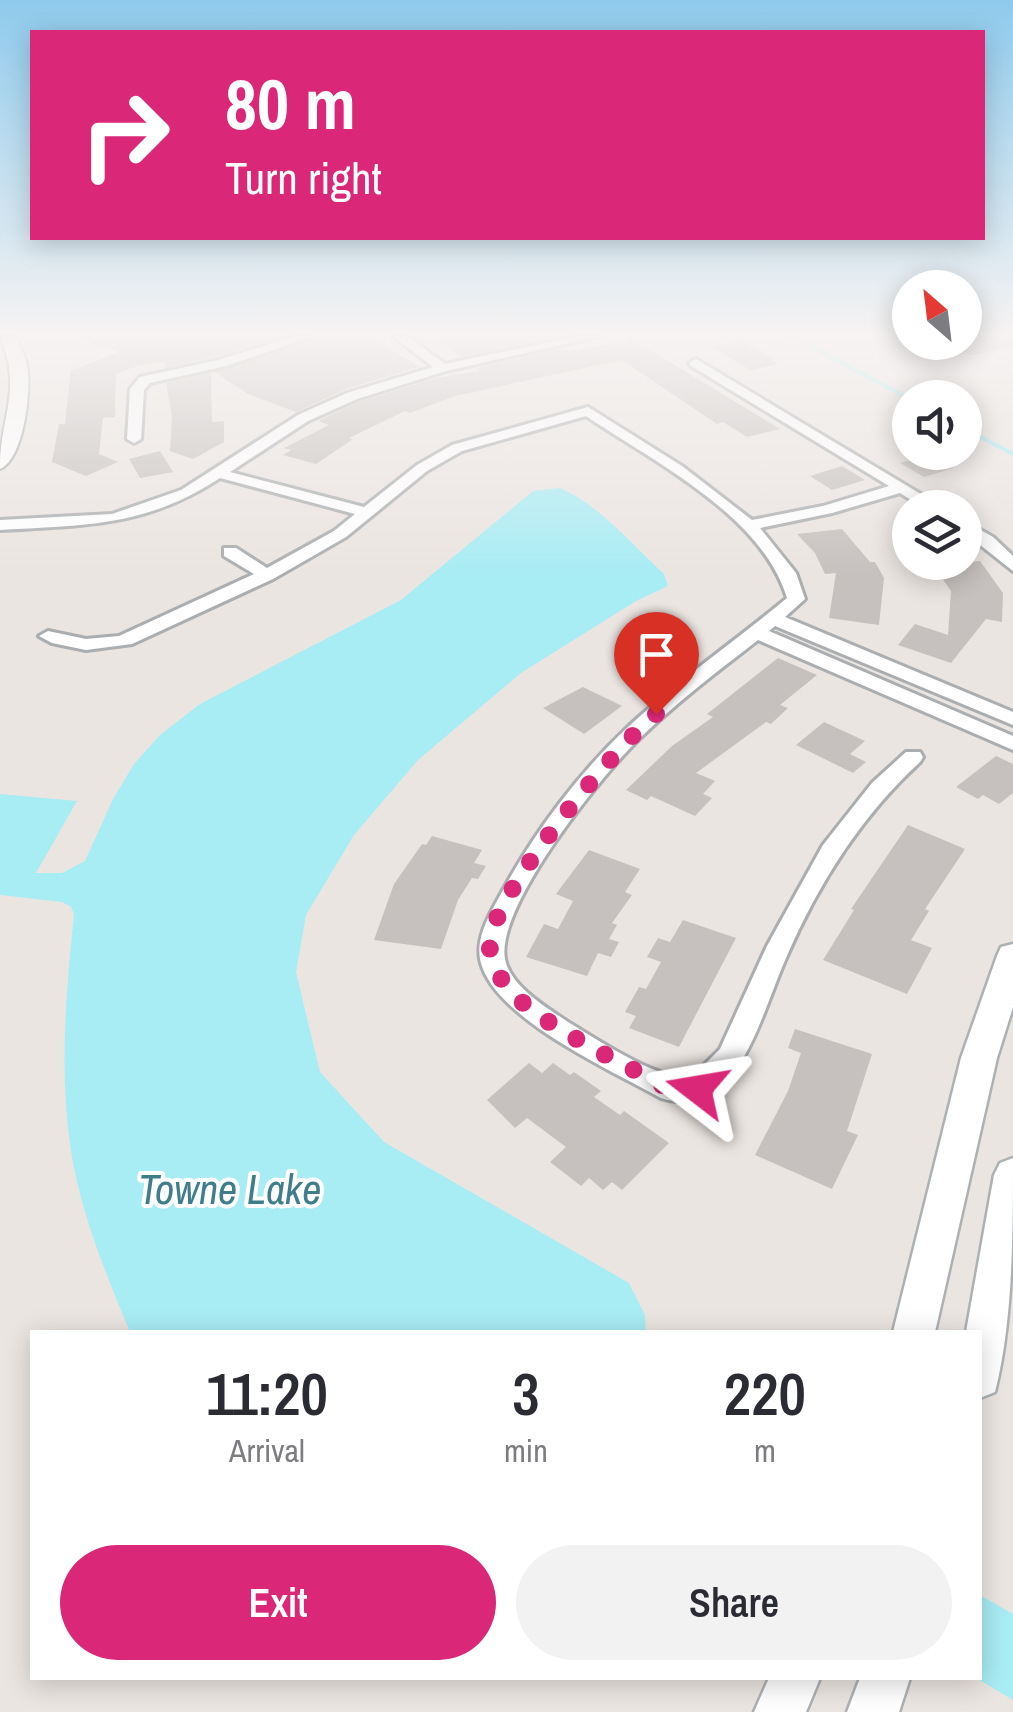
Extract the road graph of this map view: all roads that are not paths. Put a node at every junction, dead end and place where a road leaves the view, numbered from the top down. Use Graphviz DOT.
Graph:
graph roads {
  1 [pos="17,416"];
  2 [pos="135,416"];
  3 [pos="312,416"];
  4 [pos="571,416"];
  5 [pos="595,416"];
  6 [pos="784,416"];
  7 [pos="134,439"];
  8 [pos="0,463"];
  9 [pos="234,463"];
  10 [pos="218,474"];
  11 [pos="902,486"];
  12 [pos="908,490"];
  13 [pos="380,500"];
  14 [pos="147,508"];
  15 [pos="0,512"];
  16 [pos="364,512"];
  17 [pos="0,525"];
  18 [pos="752,525"];
  19 [pos="982,536"];
  20 [pos="230,552"];
  21 [pos="1013,566"];
  22 [pos="266,575"];
  23 [pos="765,626"];
  24 [pos="48,636"];
  25 [pos="1013,719"];
  26 [pos="1013,744"];
  27 [pos="913,757"];
  28 [pos="1013,956"];
  29 [pos="1013,1175"];
  30 [pos="914,1330"];
  31 [pos="982,1365"];
  32 [pos="794,1680"];
  33 [pos="884,1680"];
  34 [pos="780,1712"];
  35 [pos="872,1712"];
  1 -- 8 [label="street"];
  2 -- 7 [label="street"];
  3 -- 9 [label="street"];
  4 -- 13 [label="street"];
  5 -- 18 [label="street"];
  6 -- 11 [label="street"];
  9 -- 10 [label="street"];
  9 -- 13 [label="street"];
  10 -- 14 [label="street"];
  10 -- 16 [label="street"];
  11 -- 12 [label="street"];
  11 -- 18 [label="street"];
  13 -- 16 [label="street"];
  14 -- 15 [label="street"];
  14 -- 17 [label="street"];
  16 -- 22 [label="street"];
  18 -- 23 [label="street"];
  19 -- 21 [label="street"];
  20 -- 22 [label="street"];
  22 -- 24 [label="street"];
  23 -- 25 [label="street"];
  23 -- 26 [label="street"];
  23 -- 27 [label="street"];
  28 -- 30 [label="main road"];
  29 -- 31 [label="main road"];
  32 -- 34 [label="main road"];
  33 -- 35 [label="main road"];
}
